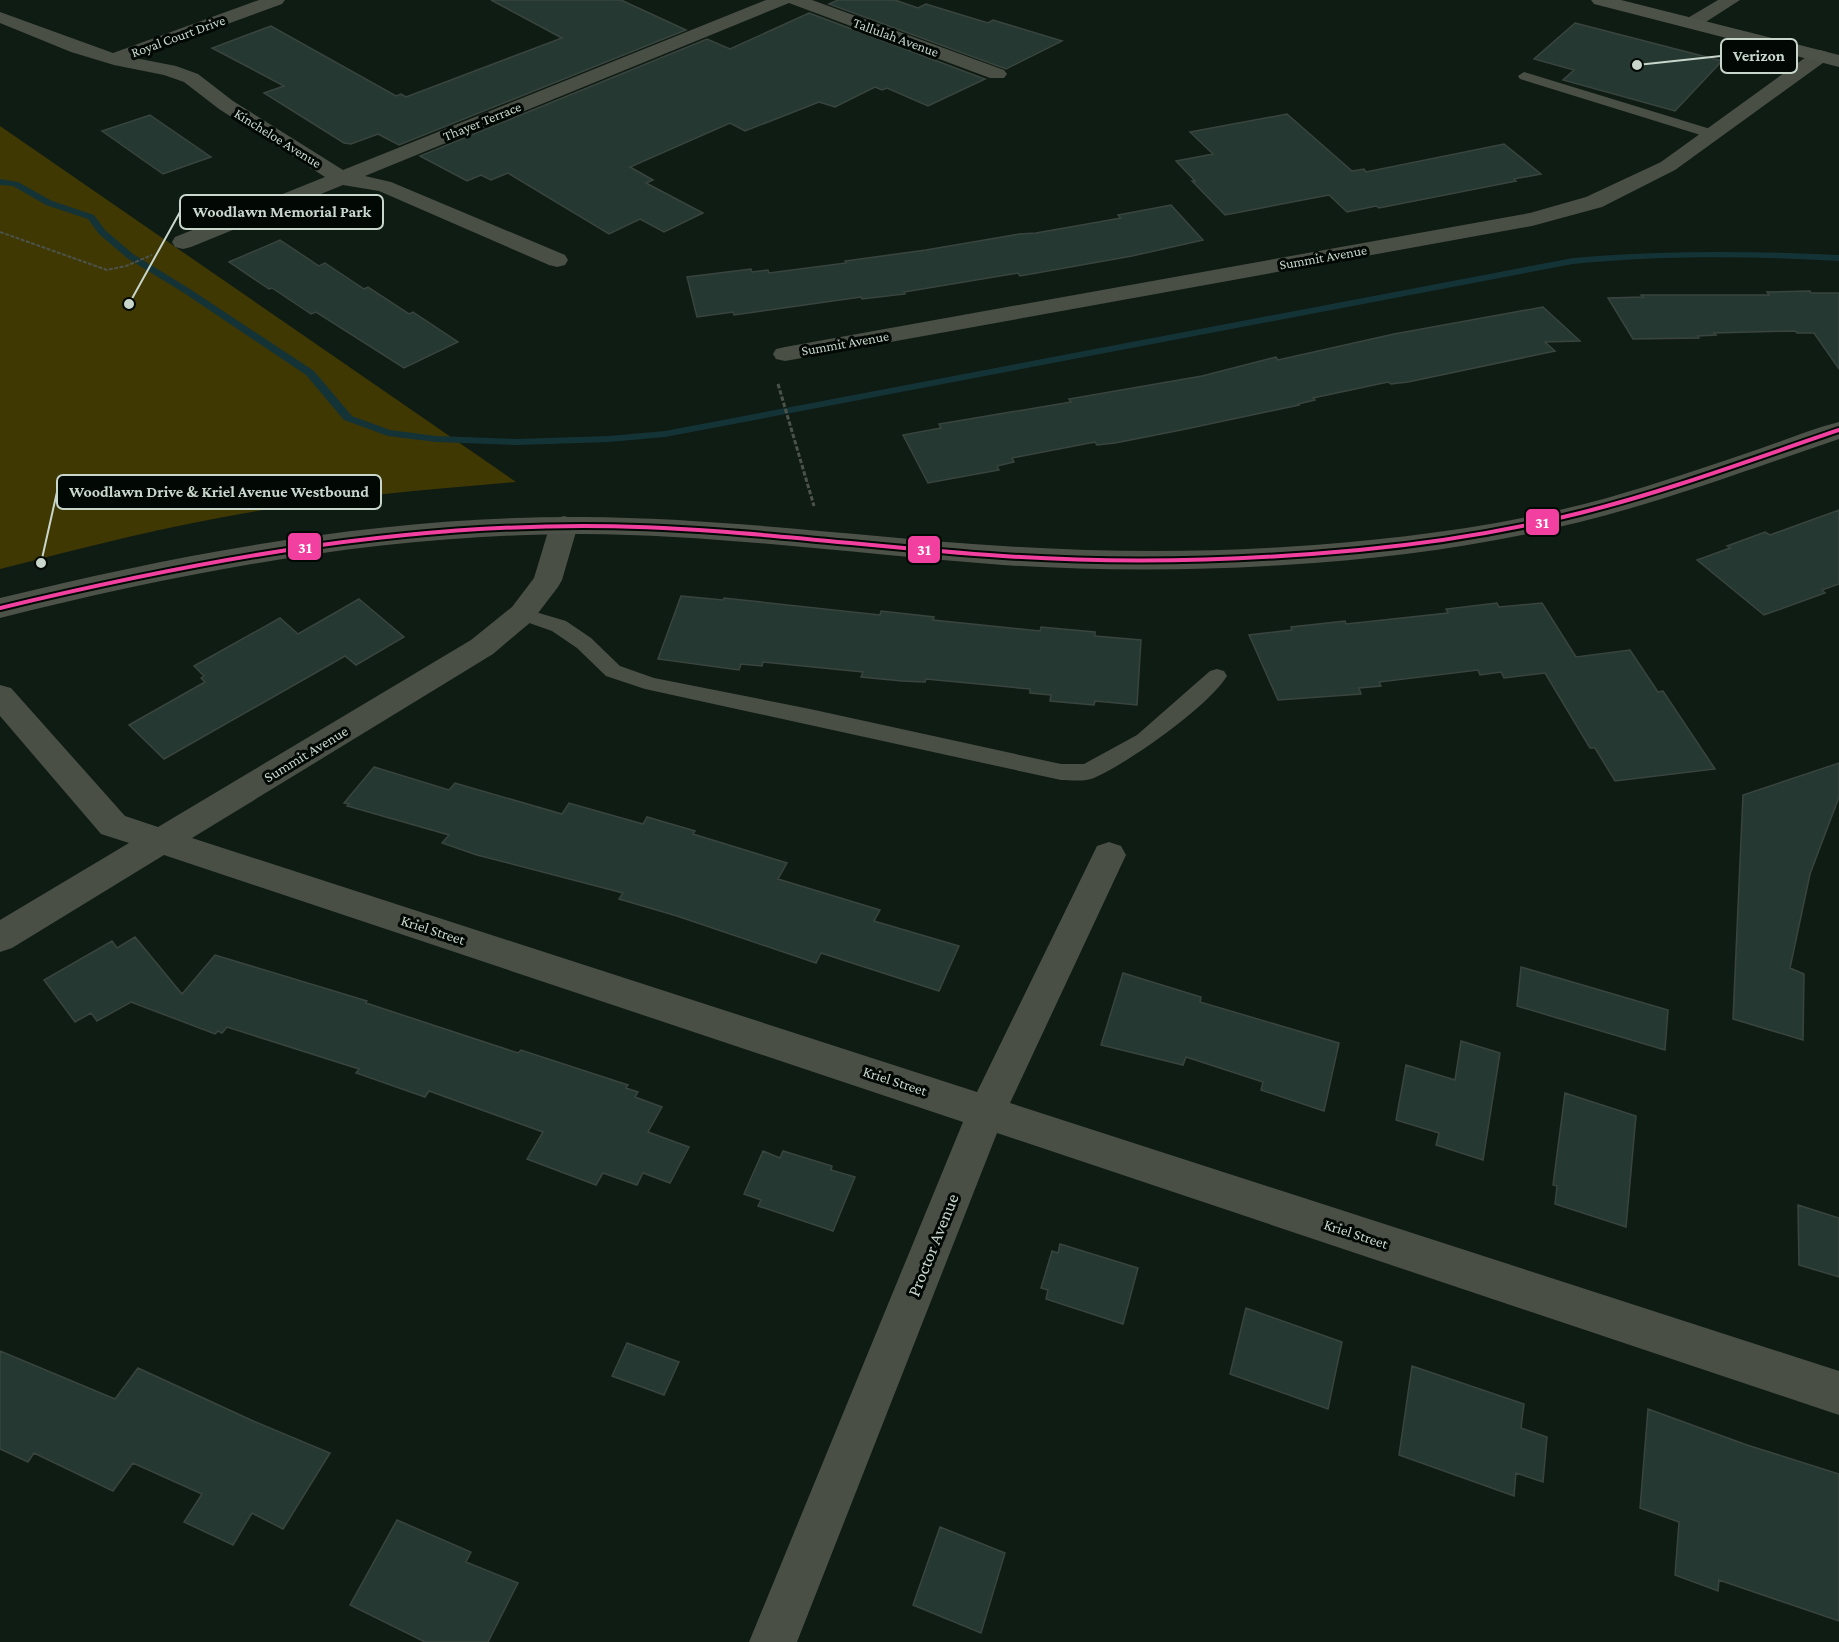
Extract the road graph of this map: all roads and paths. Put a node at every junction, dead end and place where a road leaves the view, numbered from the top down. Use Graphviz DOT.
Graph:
graph roads {
  1 [pos="276,0"];
  2 [pos="782,0"];
  3 [pos="795,0"];
  4 [pos="1600,0"];
  5 [pos="1731,0"];
  6 [pos="0,17"];
  7 [pos="1692,23"];
  8 [pos="1830,58"];
  9 [pos="114,59"];
  10 [pos="997,74"];
  11 [pos="1524,76"];
  12 [pos="1712,134"];
  13 [pos="341,178"];
  14 [pos="0,232"];
  15 [pos="183,242"];
  16 [pos="153,255"];
  17 [pos="557,260"];
  18 [pos="785,354"];
  19 [pos="783,399"];
  20 [pos="1839,430"];
  21 [pos="564,525"];
  22 [pos="823,540"];
  23 [pos="0,608"];
  24 [pos="522,614"];
  25 [pos="1217,676"];
  26 [pos="0,696"];
  27 [pos="162,842"];
  28 [pos="1109,855"];
  29 [pos="0,938"];
  30 [pos="987,1111"];
  31 [pos="1839,1394"];
  32 [pos="773,1642"];
  1 -- 9 [label="street, Royal Court Drive"];
  2 -- 13 [label="street, Thayer Terrace"];
  3 -- 10 [label="street, Tallulah Avenue"];
  4 -- 7 [label="main road"];
  5 -- 7 [label="street"];
  6 -- 9 [label="street, Kincheloe Avenue"];
  7 -- 8 [label="main road"];
  8 -- 12 [label="street, Summit Avenue"];
  9 -- 13 [label="street, Kincheloe Avenue"];
  11 -- 12 [label="lane"];
  12 -- 18 [label="street, Summit Avenue"];
  13 -- 15 [label="street, Thayer Terrace"];
  13 -- 17 [label="street, Kincheloe Avenue"];
  14 -- 16 [label="path"];
  19 -- 22 [label="path"];
  20 -- 22 [label="main road"];
  21 -- 22 [label="main road"];
  21 -- 23 [label="main road"];
  21 -- 24 [label="street, Summit Avenue"];
  24 -- 25 [label="lane"];
  24 -- 27 [label="street, Summit Avenue"];
  26 -- 27 [label="street, Kriel Street"];
  27 -- 29 [label="street, Summit Avenue"];
  27 -- 30 [label="street, Kriel Street"];
  28 -- 30 [label="street, Proctor Avenue"];
  30 -- 31 [label="street, Kriel Street"];
  30 -- 32 [label="street, Proctor Avenue"];
}
